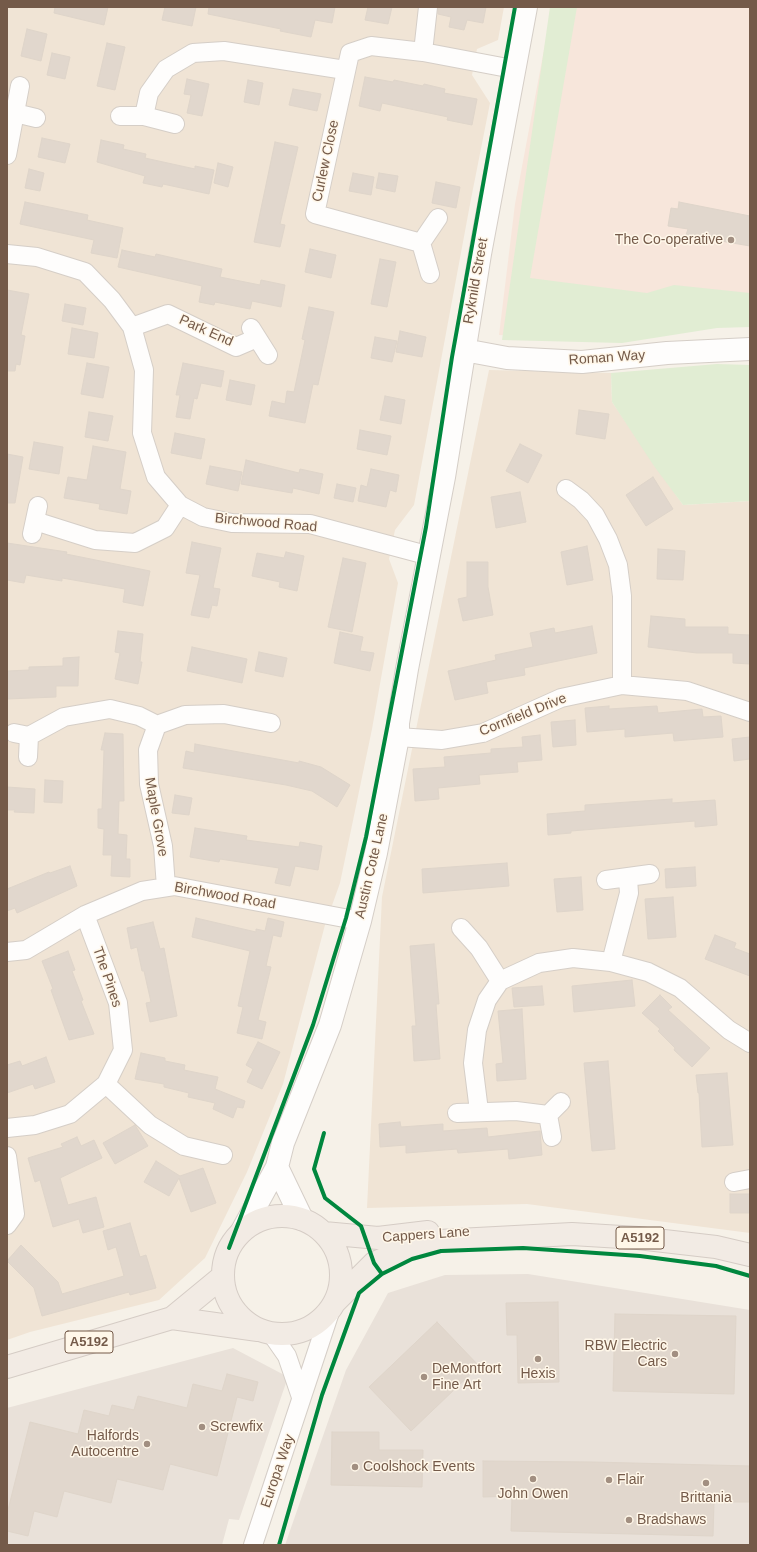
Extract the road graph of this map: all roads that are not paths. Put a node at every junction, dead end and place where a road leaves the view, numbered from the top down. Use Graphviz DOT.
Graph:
graph roads {
  1 [pos="428,7"];
  2 [pos="526,7"];
  3 [pos="423,52"];
  4 [pos="513,69"];
  5 [pos="345,70"];
  6 [pos="20,86"];
  7 [pos="15,113"];
  8 [pos="120,116"];
  9 [pos="144,116"];
  10 [pos="36,118"];
  11 [pos="176,124"];
  12 [pos="7,155"];
  13 [pos="438,218"];
  14 [pos="421,243"];
  15 [pos="7,254"];
  16 [pos="430,274"];
  17 [pos="132,327"];
  18 [pos="750,349"];
  19 [pos="464,350"];
  20 [pos="268,355"];
  21 [pos="566,489"];
  22 [pos="180,505"];
  23 [pos="35,520"];
  24 [pos="430,556"];
  25 [pos="622,685"];
  26 [pos="750,712"];
  27 [pos="271,723"];
  28 [pos="157,725"];
  29 [pos="398,737"];
  30 [pos="28,757"];
  31 [pos="650,874"];
  32 [pos="628,878"];
  33 [pos="606,880"];
  34 [pos="166,887"];
  35 [pos="85,915"];
  36 [pos="360,921"];
  37 [pos="461,928"];
  38 [pos="7,952"];
  39 [pos="611,962"];
  40 [pos="500,981"];
  41 [pos="750,1043"];
  42 [pos="106,1084"];
  43 [pos="561,1102"];
  44 [pos="479,1111"];
  45 [pos="457,1113"];
  46 [pos="548,1115"];
  47 [pos="7,1128"];
  48 [pos="552,1137"];
  49 [pos="223,1155"];
  50 [pos="7,1156"];
  51 [pos="277,1167"];
  52 [pos="302,1219"];
  53 [pos="7,1225"];
  54 [pos="242,1231"];
  55 [pos="324,1233"];
  56 [pos="528,1235"];
  57 [pos="750,1255"];
  58 [pos="223,1276"];
  59 [pos="332,1306"];
  60 [pos="172,1318"];
  61 [pos="268,1332"];
  62 [pos="7,1367"];
  63 [pos="301,1397"];
  64 [pos="253,1545"];
  1 -- 3 [label="street"];
  2 -- 4 [label="street, Ryknild Street"];
  3 -- 4 [label="street, Curlew Close"];
  3 -- 5 [label="street, Curlew Close"];
  4 -- 19 [label="street, Ryknild Street"];
  5 -- 9 [label="street"];
  5 -- 14 [label="street, Curlew Close"];
  6 -- 7 [label="street"];
  7 -- 10 [label="street"];
  7 -- 12 [label="street"];
  8 -- 9 [label="street"];
  9 -- 11 [label="street"];
  13 -- 14 [label="street"];
  14 -- 16 [label="street"];
  15 -- 17 [label="street, Birchwood Road"];
  17 -- 20 [label="street, Park End"];
  17 -- 22 [label="street, Birchwood Road"];
  18 -- 19 [label="street, Roman Way"];
  19 -- 24 [label="street, Ryknild Street"];
  21 -- 25 [label="street"];
  22 -- 23 [label="street"];
  22 -- 24 [label="street, Birchwood Road"];
  24 -- 29 [label="street, Austin Cote Lane"];
  25 -- 26 [label="street, Cornfield Drive"];
  25 -- 29 [label="street, Cornfield Drive"];
  27 -- 28 [label="street"];
  28 -- 30 [label="street"];
  28 -- 34 [label="street, Maple Grove"];
  29 -- 36 [label="street, Austin Cote Lane"];
  31 -- 32 [label="street"];
  32 -- 33 [label="street"];
  32 -- 39 [label="street"];
  34 -- 35 [label="street, Birchwood Road"];
  34 -- 36 [label="street, Birchwood Road"];
  35 -- 38 [label="street, Birchwood Road"];
  35 -- 42 [label="street, The Pines"];
  36 -- 51 [label="street, Austin Cote Lane"];
  37 -- 40 [label="street"];
  39 -- 40 [label="street"];
  39 -- 41 [label="street"];
  40 -- 44 [label="street"];
  42 -- 47 [label="street, The Pines"];
  42 -- 49 [label="street"];
  43 -- 46 [label="street"];
  44 -- 45 [label="street"];
  44 -- 46 [label="street"];
  46 -- 48 [label="street"];
  50 -- 53 [label="street"];
  51 -- 52 [label="street"];
  51 -- 54 [label="street, Austin Cote Lane"];
  52 -- 54 [label="highway"];
  52 -- 55 [label="highway"];
  54 -- 58 [label="highway"];
  55 -- 56 [label="highway, Cappers Lane / A5192"];
  55 -- 59 [label="highway"];
  56 -- 57 [label="highway, Cappers Lane / A5192"];
  56 -- 59 [label="highway, Cappers Lane / A5192"];
  58 -- 60 [label="highway, A5192"];
  58 -- 61 [label="highway"];
  59 -- 61 [label="highway"];
  59 -- 63 [label="street, Europa Way"];
  60 -- 61 [label="highway, A5192"];
  60 -- 62 [label="highway, A5192"];
  61 -- 63 [label="street"];
  63 -- 64 [label="street, Europa Way"];
}
